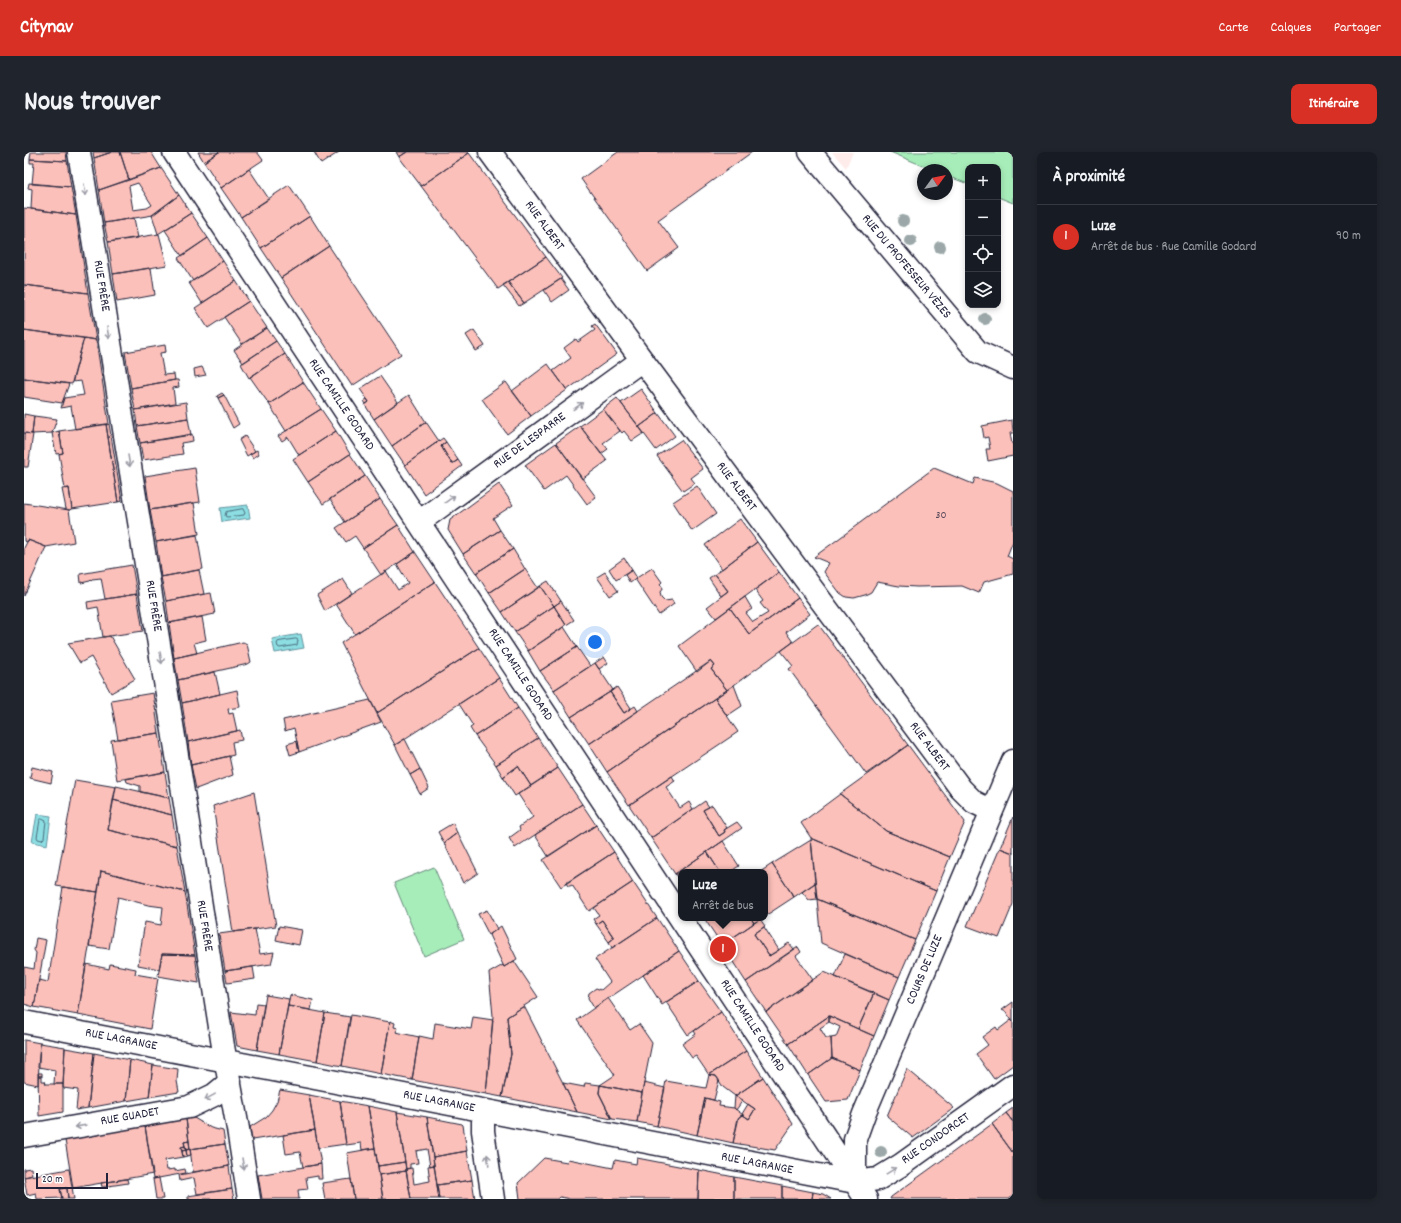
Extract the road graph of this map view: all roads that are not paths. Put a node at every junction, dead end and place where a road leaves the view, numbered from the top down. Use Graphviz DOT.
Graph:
graph roads {
  1 [pos="79,152"];
  2 [pos="174,152"];
  3 [pos="490,152"];
  4 [pos="810,152"];
  5 [pos="642,360"];
  6 [pos="1013,368"];
  7 [pos="419,522"];
  8 [pos="1013,761"];
  9 [pos="992,811"];
  10 [pos="678,914"];
  11 [pos="682,921"];
  12 [pos="24,1022"];
  13 [pos="225,1061"];
  14 [pos="230,1082"];
  15 [pos="1013,1084"];
  16 [pos="485,1111"];
  17 [pos="24,1136"];
  18 [pos="860,1190"];
  19 [pos="249,1199"];
  20 [pos="494,1199"];
  1 -- 13 [label="street, RUE FRÈRE, one-way"];
  2 -- 7 [label="street, RUE CAMILLE GODARD"];
  3 -- 5 [label="street, RUE ALBERT"];
  4 -- 6 [label="street, RUE DU PROFESSEUR VÈZES"];
  7 -- 5 [label="street, RUE DE LESPARRE, one-way"];
  5 -- 9 [label="street, RUE ALBERT"];
  7 -- 10 [label="street, RUE CAMILLE GODARD"];
  8 -- 9 [label="street, COURS DE LUZE"];
  9 -- 18 [label="street, COURS DE LUZE"];
  11 -- 18 [label="street, RUE CAMILLE GODARD"];
  12 -- 13 [label="street, RUE LAGRANGE"];
  13 -- 14 [label="street, RUE FRÈRE"];
  13 -- 16 [label="street, RUE LAGRANGE"];
  14 -- 17 [label="street, RUE GUADET, one-way"];
  14 -- 19 [label="street, RUE FRÈRE, one-way"];
  18 -- 15 [label="street, RUE CONDORCET, one-way"];
  16 -- 18 [label="street, RUE LAGRANGE"];
  20 -- 16 [label="street, one-way"];
}
